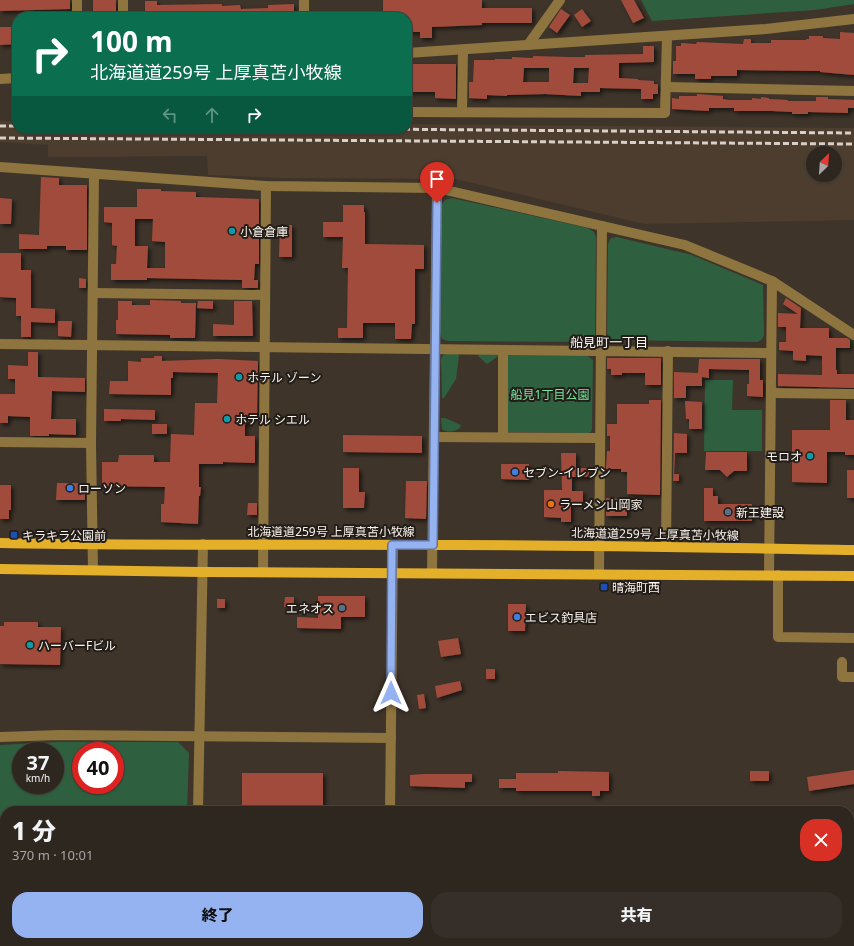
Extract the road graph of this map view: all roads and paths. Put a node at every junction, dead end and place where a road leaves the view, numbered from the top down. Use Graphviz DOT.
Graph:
graph roads {
  1 [pos="77,0"];
  2 [pos="123,0"];
  3 [pos="304,0"];
  4 [pos="560,0"];
  5 [pos="77,12"];
  6 [pos="123,12"];
  7 [pos="304,12"];
  8 [pos="854,19"];
  9 [pos="667,36"];
  10 [pos="528,45"];
  11 [pos="464,50"];
  12 [pos="412,53"];
  13 [pos="12,78"];
  14 [pos="0,79"];
  15 [pos="666,87"];
  16 [pos="854,91"];
  17 [pos="412,112"];
  18 [pos="462,112"];
  19 [pos="0,167"];
  20 [pos="94,174"];
  21 [pos="266,186"];
  22 [pos="437,188"];
  23 [pos="602,226"];
  24 [pos="772,280"];
  25 [pos="93,293"];
  26 [pos="265,295"];
  27 [pos="854,335"];
  28 [pos="0,344"];
  29 [pos="92,345"];
  30 [pos="265,347"];
  31 [pos="435,349"];
  32 [pos="503,350"];
  33 [pos="600,351"];
  34 [pos="668,352"];
  35 [pos="771,353"];
  36 [pos="771,393"];
  37 [pos="854,394"];
  38 [pos="435,437"];
  39 [pos="503,437"];
  40 [pos="600,438"];
  41 [pos="0,442"];
  42 [pos="91,443"];
  43 [pos="0,543"];
  44 [pos="203,544"];
  45 [pos="263,544"];
  46 [pos="92,545"];
  47 [pos="392,545"];
  48 [pos="433,545"];
  49 [pos="599,546"];
  50 [pos="666,547"];
  51 [pos="770,549"];
  52 [pos="854,550"];
  53 [pos="0,569"];
  54 [pos="92,570"];
  55 [pos="202,572"];
  56 [pos="263,572"];
  57 [pos="392,573"];
  58 [pos="432,573"];
  59 [pos="599,574"];
  60 [pos="774,575"];
  61 [pos="854,576"];
  62 [pos="854,638"];
  63 [pos="842,662"];
  64 [pos="854,677"];
  65 [pos="199,736"];
  66 [pos="0,737"];
  67 [pos="391,738"];
  68 [pos="198,806"];
  69 [pos="390,806"];
  1 -- 5 [label="street"];
  2 -- 6 [label="street"];
  3 -- 7 [label="street"];
  4 -- 10 [label="street"];
  8 -- 9 [label="street"];
  9 -- 10 [label="street"];
  9 -- 15 [label="street"];
  10 -- 11 [label="street"];
  11 -- 12 [label="street"];
  11 -- 18 [label="street"];
  13 -- 14 [label="street"];
  15 -- 16 [label="street"];
  15 -- 18 [label="street"];
  17 -- 18 [label="street"];
  19 -- 20 [label="street"];
  20 -- 21 [label="street"];
  20 -- 25 [label="street"];
  21 -- 22 [label="street"];
  21 -- 26 [label="street"];
  22 -- 23 [label="street"];
  22 -- 31 [label="street"];
  23 -- 24 [label="street"];
  23 -- 33 [label="street"];
  24 -- 27 [label="street"];
  24 -- 35 [label="street"];
  25 -- 26 [label="street"];
  25 -- 29 [label="street"];
  26 -- 30 [label="street"];
  28 -- 29 [label="street"];
  29 -- 30 [label="street"];
  29 -- 42 [label="street"];
  30 -- 31 [label="street"];
  30 -- 45 [label="street"];
  31 -- 32 [label="street"];
  31 -- 38 [label="street"];
  32 -- 33 [label="street"];
  32 -- 39 [label="street"];
  33 -- 34 [label="street"];
  33 -- 40 [label="street"];
  34 -- 35 [label="street"];
  34 -- 50 [label="street"];
  35 -- 36 [label="street"];
  36 -- 37 [label="street"];
  36 -- 51 [label="street"];
  38 -- 39 [label="street"];
  38 -- 48 [label="street"];
  39 -- 40 [label="street"];
  40 -- 49 [label="street"];
  41 -- 42 [label="street"];
  42 -- 46 [label="street"];
  43 -- 46 [label="main road, 北海道道259号 上厚真苫小牧線"];
  44 -- 45 [label="main road, 北海道道259号 上厚真苫小牧線"];
  44 -- 46 [label="main road, 北海道道259号 上厚真苫小牧線"];
  44 -- 55 [label="street"];
  45 -- 47 [label="main road, 北海道道259号 上厚真苫小牧線"];
  45 -- 56 [label="street"];
  46 -- 54 [label="street"];
  47 -- 48 [label="main road, 北海道道259号 上厚真苫小牧線"];
  47 -- 57 [label="street"];
  48 -- 49 [label="main road, 北海道道259号 上厚真苫小牧線"];
  48 -- 58 [label="street"];
  49 -- 50 [label="main road, 北海道道259号 上厚真苫小牧線"];
  49 -- 59 [label="street"];
  50 -- 51 [label="main road, 北海道道259号 上厚真苫小牧線"];
  51 -- 52 [label="main road, 北海道道259号 上厚真苫小牧線"];
  51 -- 60 [label="street"];
  53 -- 54 [label="main road"];
  54 -- 55 [label="main road"];
  55 -- 56 [label="main road"];
  55 -- 65 [label="street"];
  56 -- 57 [label="main road"];
  57 -- 58 [label="main road"];
  57 -- 67 [label="street"];
  58 -- 59 [label="main road"];
  59 -- 60 [label="main road"];
  60 -- 61 [label="main road"];
  60 -- 62 [label="street"];
  63 -- 64 [label="street"];
  65 -- 66 [label="street"];
  65 -- 67 [label="street"];
  65 -- 68 [label="street"];
  67 -- 69 [label="street"];
}
